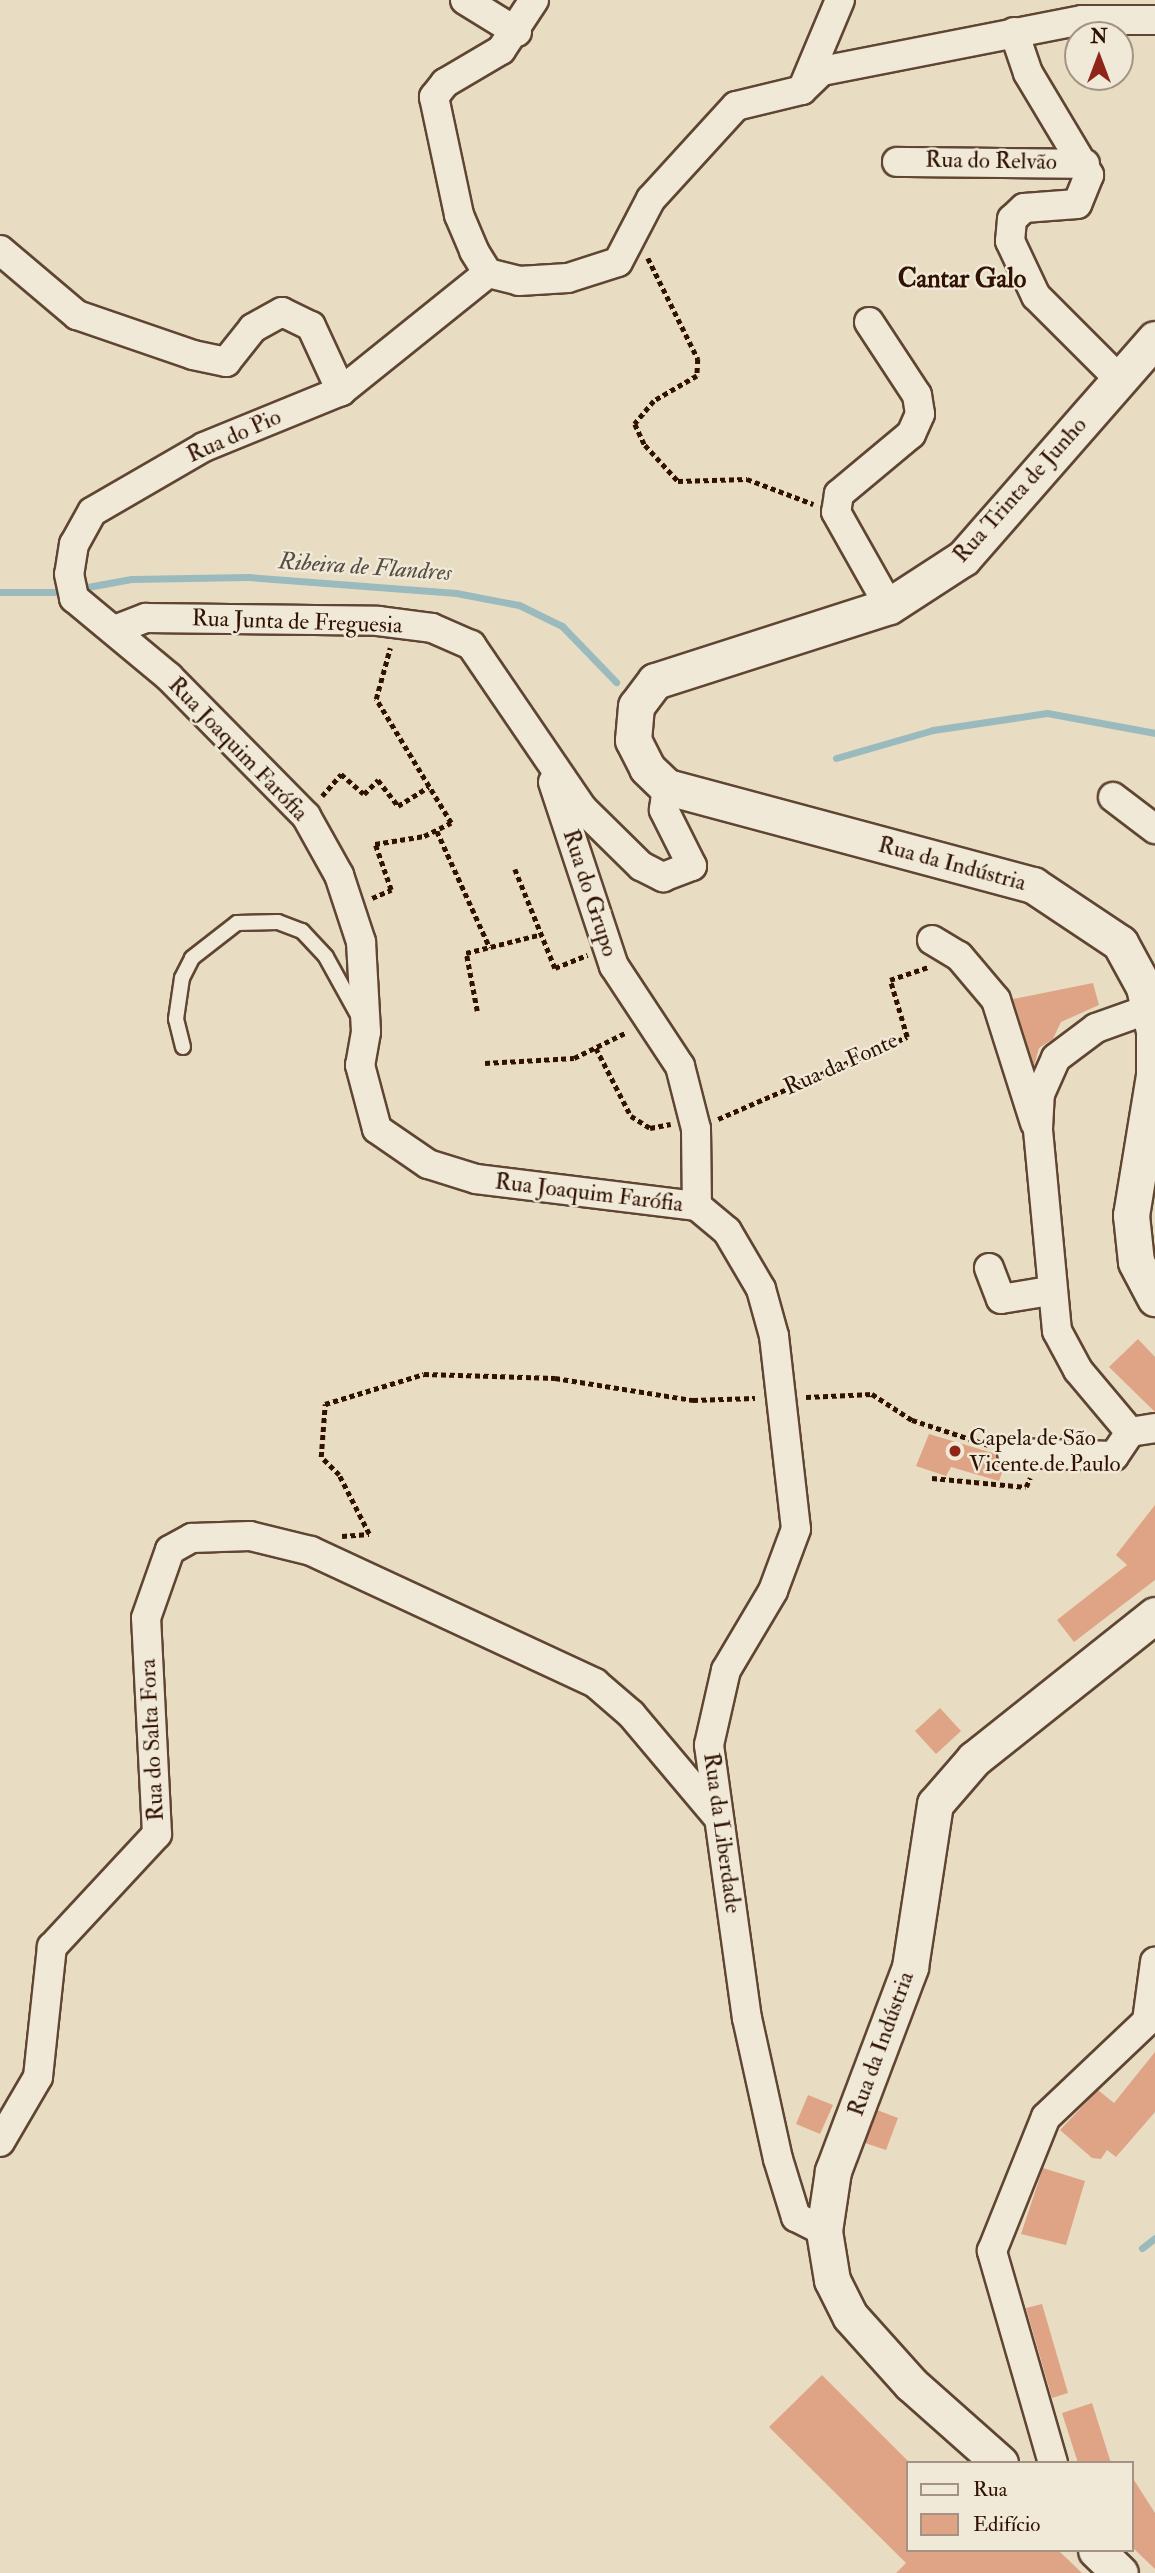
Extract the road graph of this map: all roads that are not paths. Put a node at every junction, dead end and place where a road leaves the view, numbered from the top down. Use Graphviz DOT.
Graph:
graph roads {
  1 [pos="465,0"];
  2 [pos="534,0"];
  3 [pos="840,0"];
  4 [pos="1155,20"];
  5 [pos="517,32"];
  6 [pos="1014,32"];
  7 [pos="802,90"];
  8 [pos="897,162"];
  9 [pos="1085,164"];
  10 [pos="0,250"];
  11 [pos="488,273"];
  12 [pos="869,323"];
  13 [pos="1155,340"];
  14 [pos="1119,380"];
  15 [pos="341,391"];
  16 [pos="889,606"];
  17 [pos="117,629"];
  18 [pos="545,759"];
  19 [pos="667,787"];
  20 [pos="1113,797"];
  21 [pos="1155,829"];
  22 [pos="932,940"];
  23 [pos="1149,1009"];
  24 [pos="366,1032"];
  25 [pos="183,1047"];
  26 [pos="1038,1129"];
  27 [pos="697,1206"];
  28 [pos="989,1268"];
  29 [pos="1050,1291"];
  30 [pos="1155,1298"];
  31 [pos="1143,1430"];
  32 [pos="1025,1455"];
  33 [pos="1148,1626"];
  34 [pos="717,1816"];
  35 [pos="1155,1962"];
  36 [pos="0,2142"];
  37 [pos="824,2231"];
  38 [pos="998,2461"];
  39 [pos="1052,2461"];
  40 [pos="1098,2552"];
  41 [pos="1120,2573"];
  1 -- 5 [label="street"];
  2 -- 5 [label="street"];
  3 -- 7 [label="street"];
  4 -- 6 [label="street"];
  5 -- 11 [label="street"];
  6 -- 7 [label="street"];
  6 -- 9 [label="street, Rua do Relvão"];
  7 -- 11 [label="street"];
  8 -- 9 [label="street, Rua do Relvão"];
  9 -- 14 [label="street, Rua do Relvão"];
  10 -- 15 [label="street"];
  11 -- 15 [label="street, Rua do Pio"];
  12 -- 16 [label="street"];
  13 -- 14 [label="street, Rua Trinta de Junho"];
  14 -- 16 [label="street, Rua Trinta de Junho"];
  15 -- 17 [label="street, Rua do Pio"];
  16 -- 19 [label="street, Rua Trinta de Junho"];
  17 -- 18 [label="street, Rua Junta de Freguesia"];
  17 -- 24 [label="street, Rua Joaquim Farófia"];
  18 -- 19 [label="street, Rua Junta de Freguesia"];
  18 -- 27 [label="street, Rua do Grupo"];
  19 -- 23 [label="street, Rua da Indústria"];
  20 -- 21 [label="street"];
  22 -- 26 [label="street"];
  23 -- 26 [label="street"];
  23 -- 30 [label="street, Rua da Indústria"];
  24 -- 25 [label="lane"];
  24 -- 27 [label="street, Rua Joaquim Farófia"];
  26 -- 29 [label="street"];
  27 -- 34 [label="street, Rua da Liberdade"];
  28 -- 29 [label="street"];
  29 -- 31 [label="street"];
  31 -- 32 [label="street"];
  33 -- 37 [label="street, Rua da Indústria"];
  34 -- 36 [label="street, Rua do Salta Fora"];
  34 -- 37 [label="street, Rua da Liberdade"];
  35 -- 39 [label="street"];
  37 -- 38 [label="street, Rua da Indústria"];
  40 -- 41 [label="street"];
}
